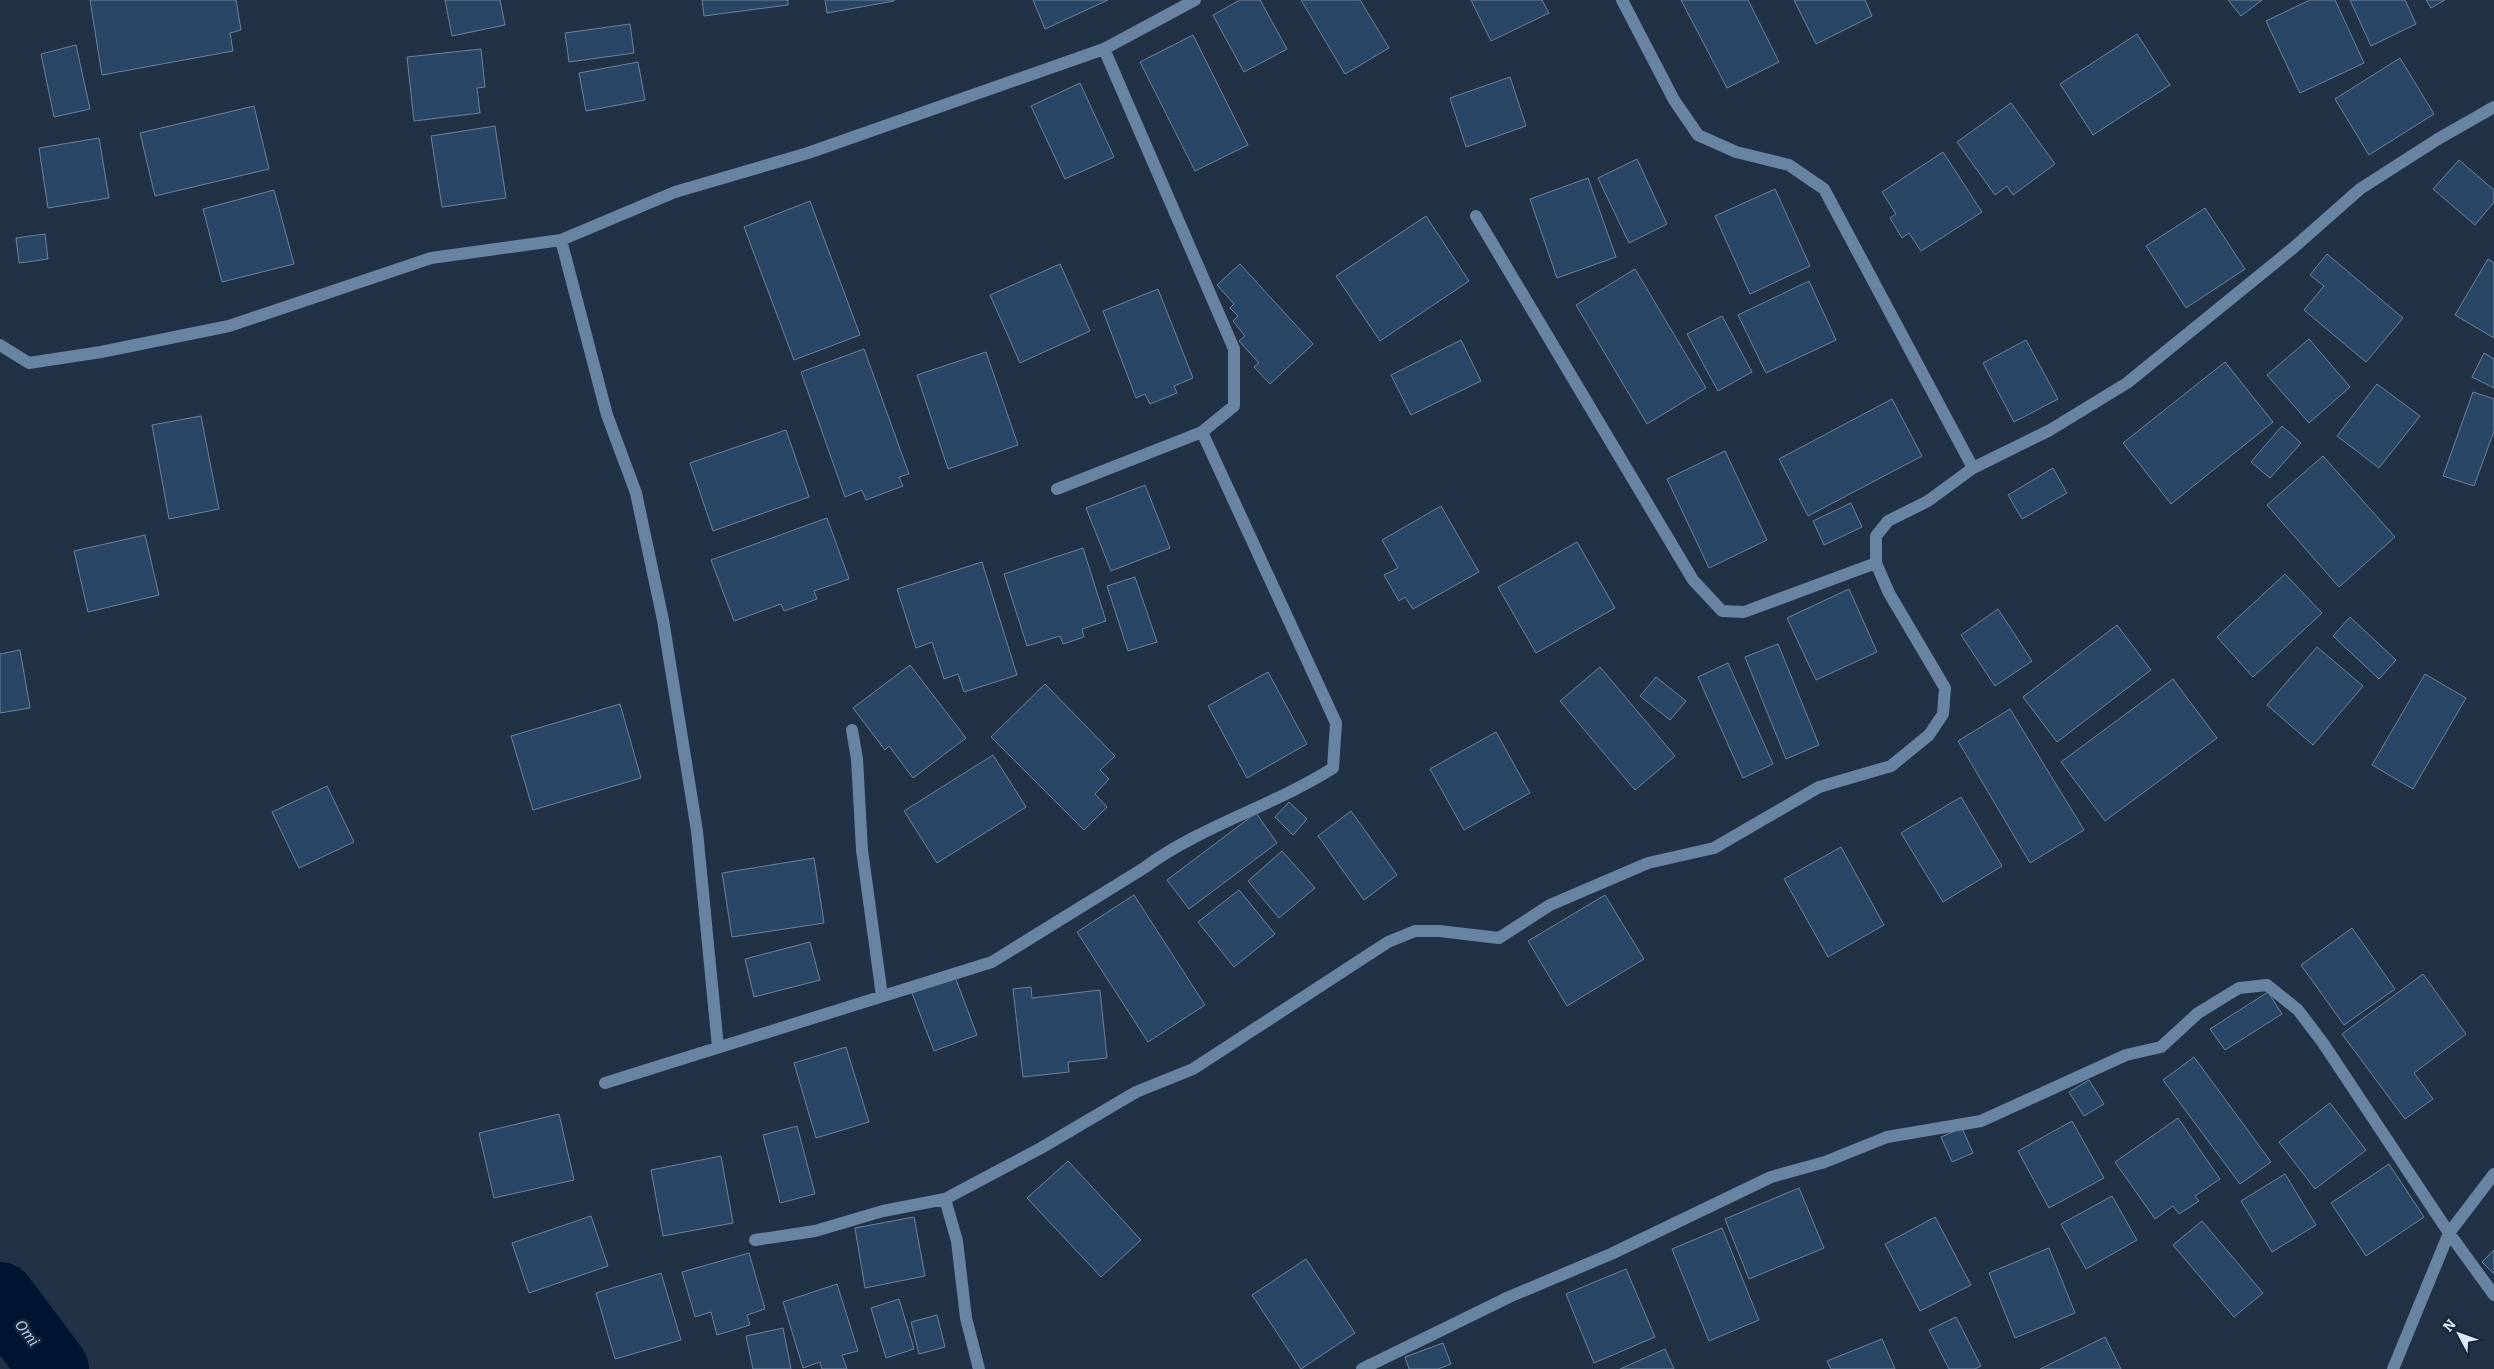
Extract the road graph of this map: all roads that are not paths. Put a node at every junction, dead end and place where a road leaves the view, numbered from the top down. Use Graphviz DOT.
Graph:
graph roads {
  1 [pos="1195,0"];
  2 [pos="1622,0"];
  3 [pos="1104,49"];
  4 [pos="2494,107"];
  5 [pos="1476,216"];
  6 [pos="562,240"];
  7 [pos="0,345"];
  8 [pos="1202,432"];
  9 [pos="1973,468"];
  10 [pos="1057,489"];
  11 [pos="1876,563"];
  12 [pos="852,730"];
  13 [pos="882,996"];
  14 [pos="718,1048"];
  15 [pos="605,1082"];
  16 [pos="2494,1174"];
  17 [pos="944,1199"];
  18 [pos="2449,1234"];
  19 [pos="755,1240"];
  20 [pos="2494,1295"];
  21 [pos="980,1369"];
  22 [pos="1362,1369"];
  23 [pos="2393,1369"];
  1 -- 3 [label="street"];
  2 -- 9 [label="street"];
  3 -- 6 [label="street"];
  3 -- 8 [label="street"];
  4 -- 9 [label="street"];
  5 -- 11 [label="street"];
  6 -- 7 [label="street"];
  6 -- 14 [label="street"];
  8 -- 10 [label="street"];
  8 -- 13 [label="street"];
  9 -- 11 [label="street"];
  11 -- 17 [label="street"];
  12 -- 13 [label="street"];
  13 -- 14 [label="street"];
  14 -- 15 [label="street"];
  16 -- 18 [label="street"];
  17 -- 19 [label="street"];
  17 -- 21 [label="street"];
  18 -- 20 [label="street"];
  18 -- 22 [label="street"];
  18 -- 23 [label="street"];
}
